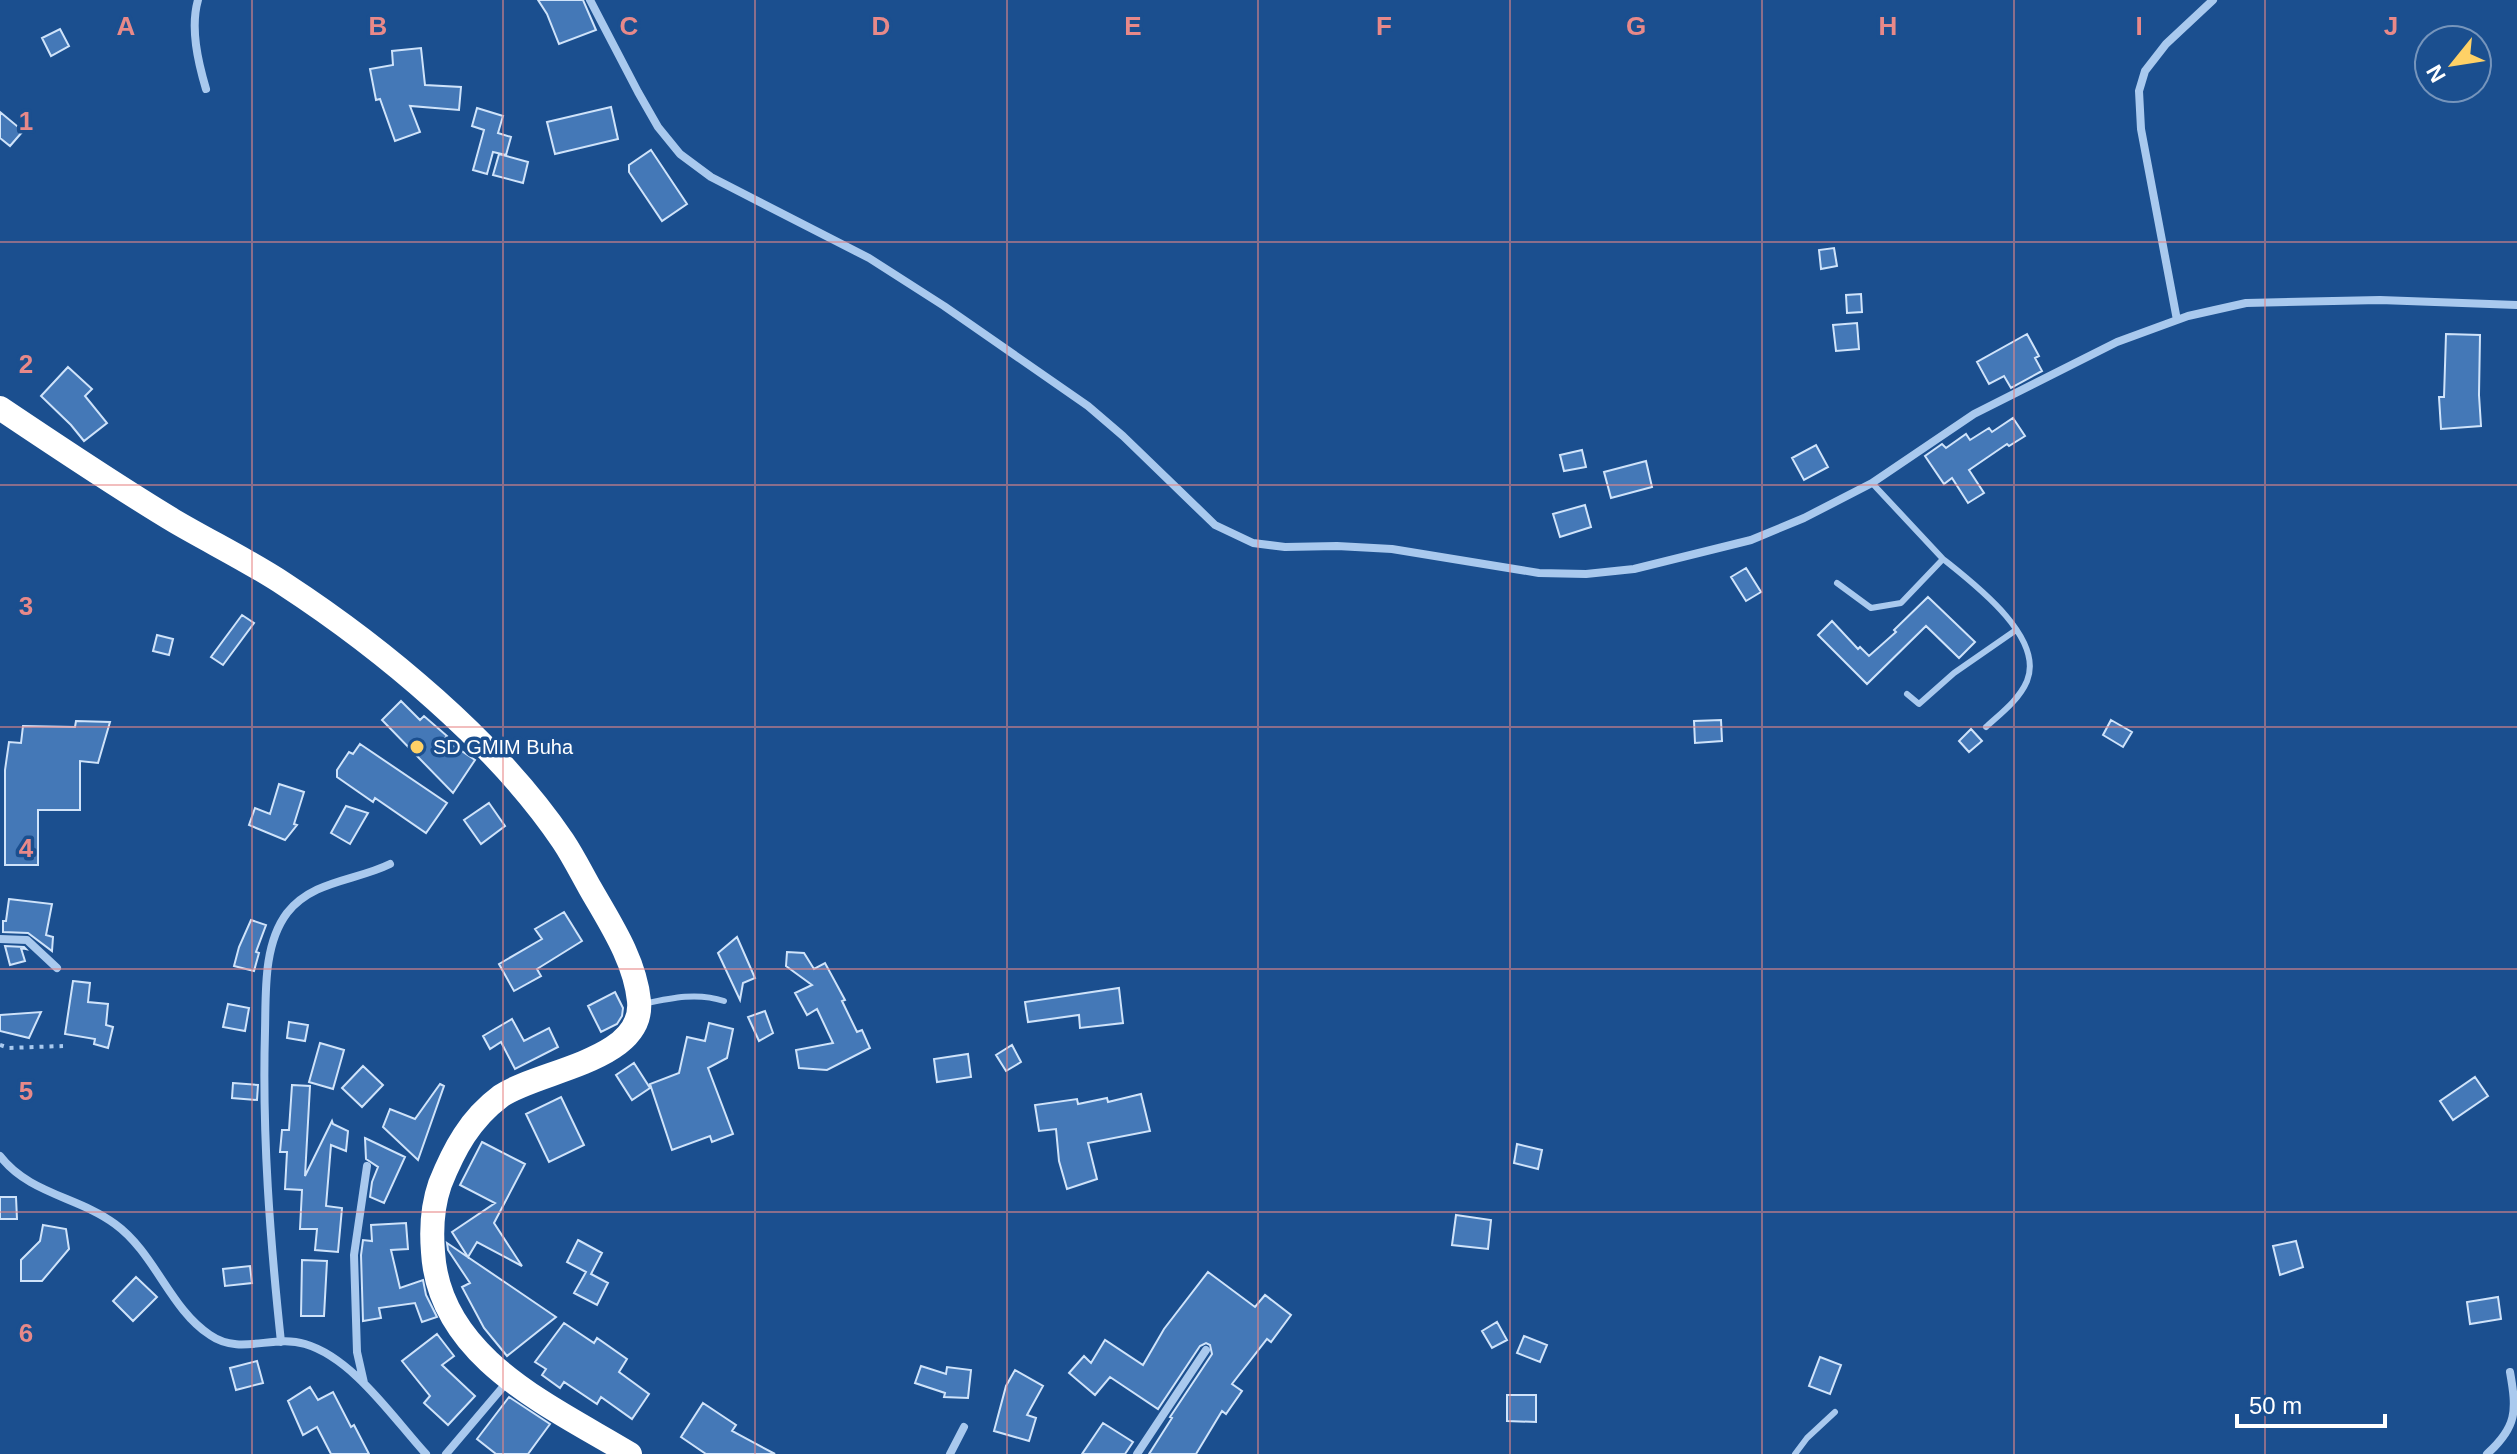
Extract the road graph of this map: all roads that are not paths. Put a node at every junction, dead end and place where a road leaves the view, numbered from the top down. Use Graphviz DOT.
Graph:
graph roads {
  1 [pos="198,0"];
  2 [pos="590,0"];
  3 [pos="2213,0"];
  4 [pos="206,89"];
  5 [pos="2517,305"];
  6 [pos="2177,320"];
  7 [pos="0,408"];
  8 [pos="1872,483"];
  9 [pos="1943,559"];
  10 [pos="1837,583"];
  11 [pos="2016,630"];
  12 [pos="1907,694"];
  13 [pos="1986,727"];
  14 [pos="390,864"];
  15 [pos="0,939"];
  16 [pos="57,968"];
  17 [pos="724,1001"];
  18 [pos="640,1005"];
  19 [pos="0,1156"];
  20 [pos="367,1166"];
  21 [pos="281,1342"];
  22 [pos="1206,1350"];
  23 [pos="2510,1372"];
  24 [pos="509,1380"];
  25 [pos="364,1383"];
  26 [pos="1835,1412"];
  27 [pos="964,1427"];
  28 [pos="426,1454"];
  29 [pos="446,1454"];
  30 [pos="630,1454"];
  31 [pos="950,1454"];
  32 [pos="1137,1454"];
  33 [pos="1795,1454"];
  34 [pos="2487,1454"];
  1 -- 4 [label="street"];
  2 -- 8 [label="street"];
  3 -- 6 [label="street"];
  5 -- 6 [label="street"];
  6 -- 8 [label="street"];
  7 -- 18 [label="highway"];
  8 -- 9 [label="lane"];
  9 -- 10 [label="lane"];
  9 -- 11 [label="lane"];
  11 -- 12 [label="lane"];
  11 -- 13 [label="lane"];
  14 -- 21 [label="street"];
  15 -- 16 [label="street"];
  17 -- 18 [label="lane"];
  18 -- 24 [label="highway"];
  19 -- 21 [label="street"];
  20 -- 25 [label="street"];
  21 -- 25 [label="street"];
  22 -- 32 [label="street"];
  23 -- 34 [label="street"];
  24 -- 29 [label="street"];
  24 -- 30 [label="highway"];
  25 -- 28 [label="street"];
  26 -- 33 [label="lane"];
  27 -- 31 [label="street"];
}
